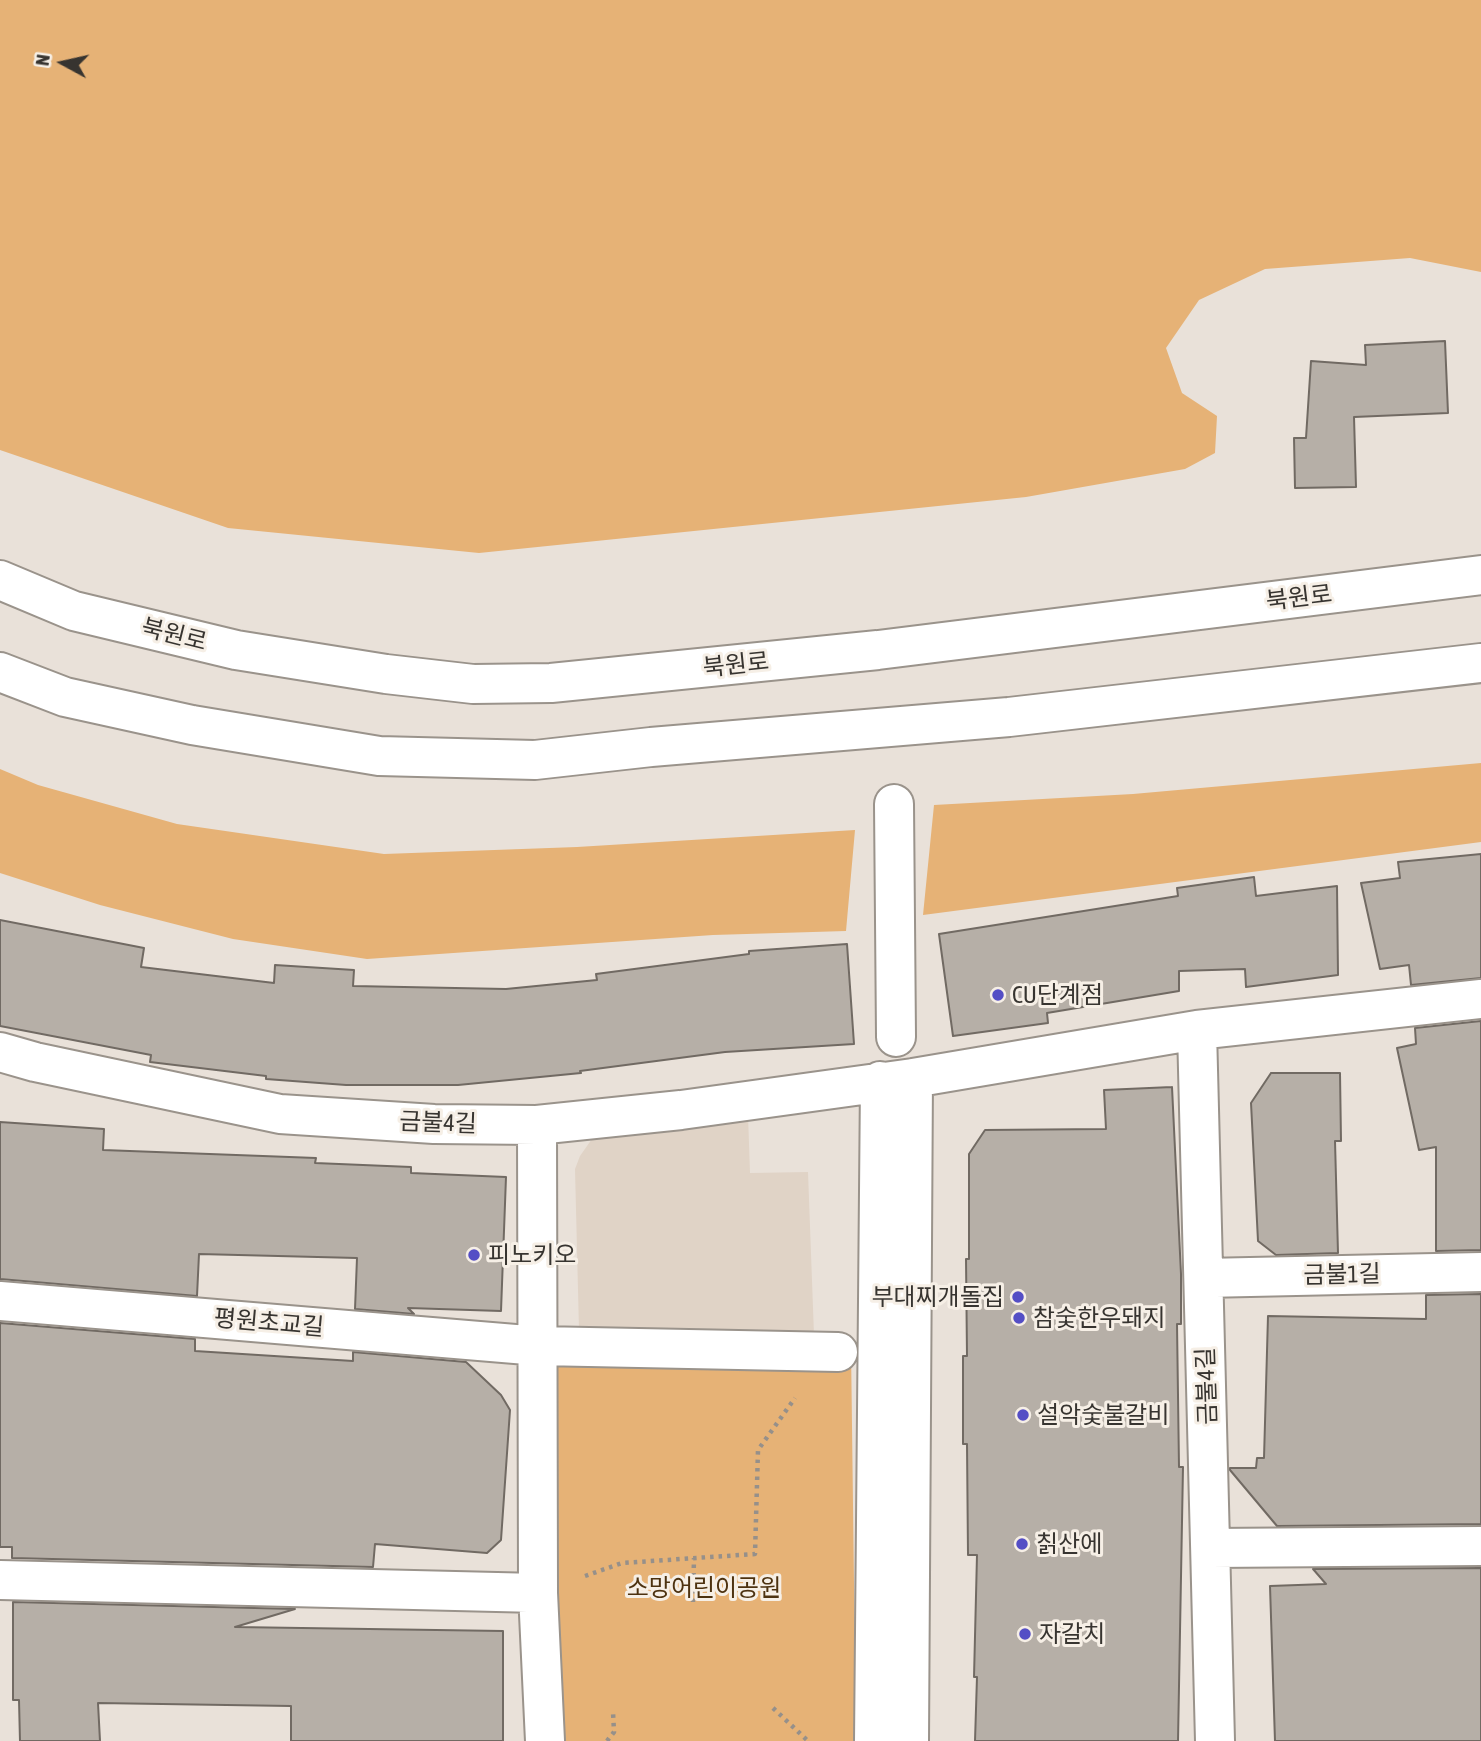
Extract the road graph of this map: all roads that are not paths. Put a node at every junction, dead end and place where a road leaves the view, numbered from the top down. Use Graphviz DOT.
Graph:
graph roads {
  1 [pos="1481,575"];
  2 [pos="0,580"];
  3 [pos="1481,663"];
  4 [pos="0,672"];
  5 [pos="894,804"];
  6 [pos="1481,999"];
  7 [pos="1197,1030"];
  8 [pos="896,1037"];
  9 [pos="0,1052"];
  10 [pos="896,1079"];
  11 [pos="537,1125"];
  12 [pos="1481,1272"];
  13 [pos="1204,1278"];
  14 [pos="0,1301"];
  15 [pos="539,1346"];
  16 [pos="838,1352"];
  17 [pos="1481,1546"];
  18 [pos="1211,1548"];
  19 [pos="0,1580"];
  20 [pos="538,1593"];
  21 [pos="545,1741"];
  22 [pos="874,1741"];
  23 [pos="909,1741"];
  24 [pos="1215,1741"];
  1 -- 2 [label="street, 북원로"];
  3 -- 4 [label="street"];
  5 -- 8 [label="street"];
  6 -- 7 [label="street, 금불4길"];
  7 -- 10 [label="street, 금불4길"];
  7 -- 13 [label="street, 금불4길"];
  9 -- 11 [label="street, 금불4길"];
  10 -- 11 [label="street, 금불4길"];
  10 -- 22 [label="street"];
  10 -- 23 [label="street"];
  11 -- 15 [label="street"];
  12 -- 13 [label="street, 금불1길"];
  13 -- 18 [label="street, 금불4길"];
  14 -- 15 [label="street, 평원초교길"];
  15 -- 16 [label="street, 평원초교길"];
  15 -- 20 [label="street"];
  17 -- 18 [label="street"];
  18 -- 24 [label="street, 금불4길"];
  19 -- 20 [label="street"];
  20 -- 21 [label="street"];
}
